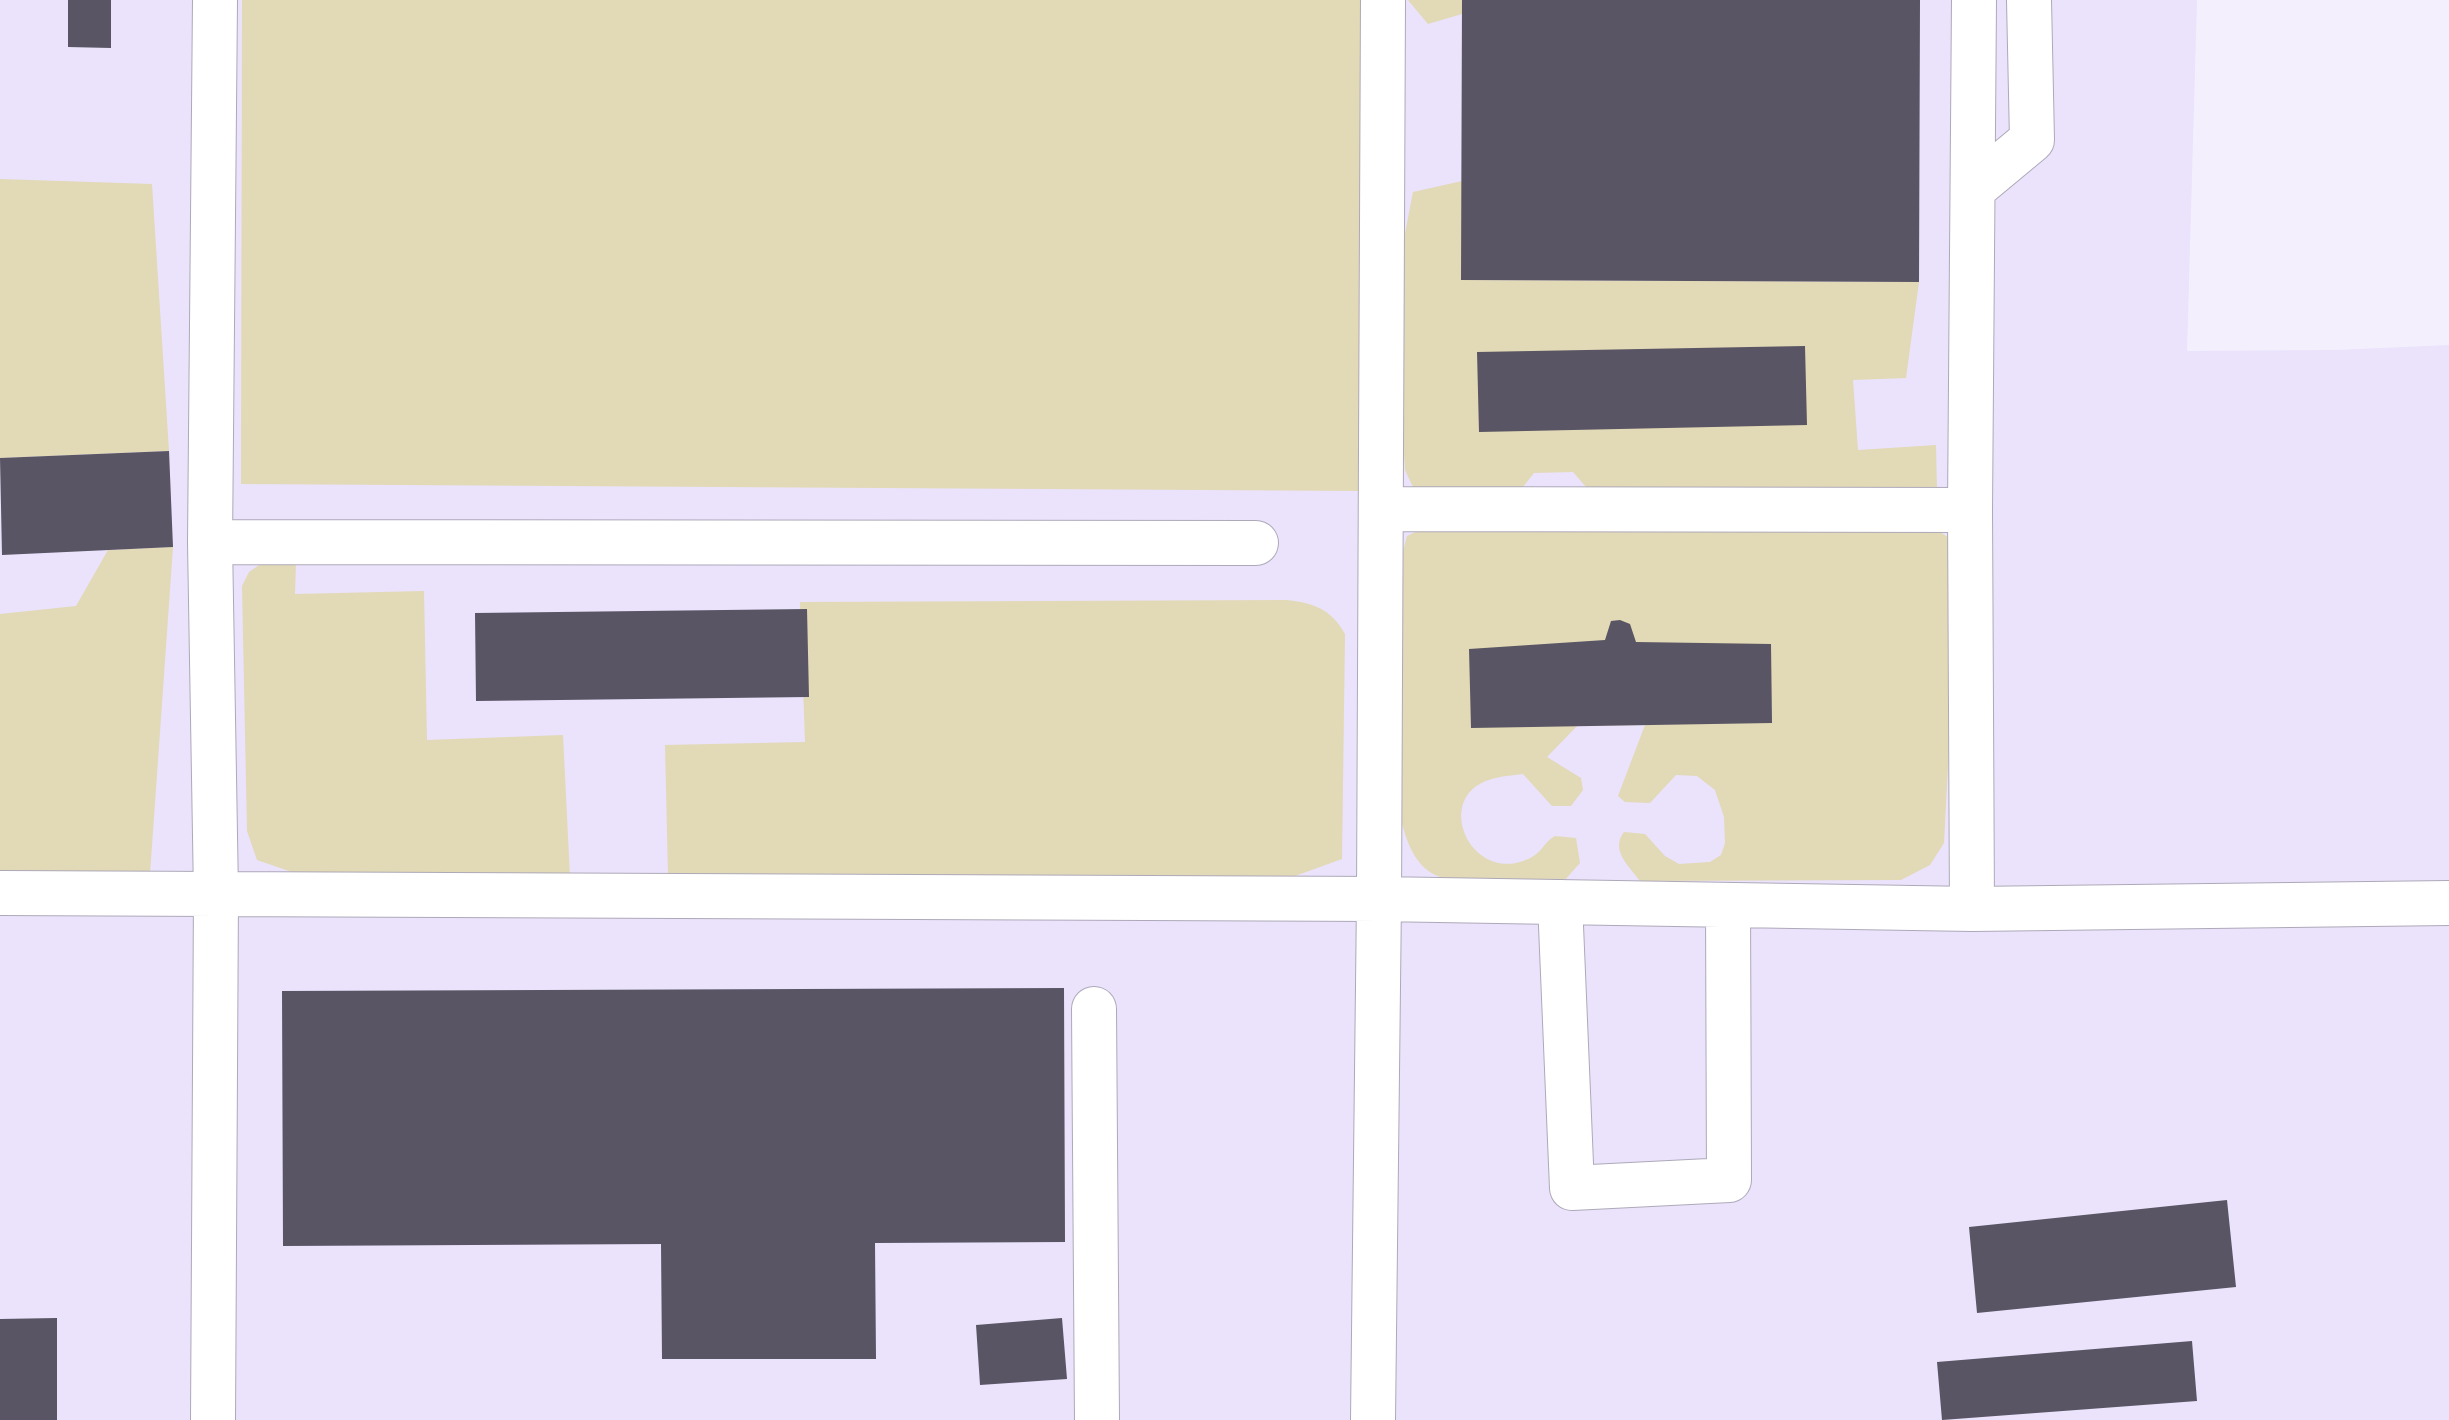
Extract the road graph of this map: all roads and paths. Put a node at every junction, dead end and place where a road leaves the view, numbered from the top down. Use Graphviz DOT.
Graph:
graph roads {
  1 [pos="215,0"];
  2 [pos="1383,0"];
  3 [pos="1974,0"];
  4 [pos="2029,0"];
  5 [pos="1973,189"];
  6 [pos="1381,509"];
  7 [pos="1970,510"];
  8 [pos="210,542"];
  9 [pos="1256,543"];
  10 [pos="0,893"];
  11 [pos="216,894"];
  12 [pos="1379,899"];
  13 [pos="1560,902"];
  14 [pos="2449,903"];
  15 [pos="1728,905"];
  16 [pos="1972,909"];
  17 [pos="1094,1009"];
  18 [pos="193,1420"];
  19 [pos="213,1420"];
  20 [pos="1097,1420"];
  21 [pos="1373,1420"];
  1 -- 8 [label="lane"];
  2 -- 6 [label="lane"];
  3 -- 5 [label="lane"];
  4 -- 5 [label="lane"];
  5 -- 7 [label="lane"];
  6 -- 7 [label="lane"];
  6 -- 12 [label="lane"];
  7 -- 16 [label="lane"];
  8 -- 9 [label="lane"];
  8 -- 11 [label="lane"];
  10 -- 11 [label="lane"];
  11 -- 12 [label="lane"];
  11 -- 19 [label="lane"];
  12 -- 13 [label="lane"];
  12 -- 21 [label="lane"];
  13 -- 15 [label="lane"];
  13 -- 15 [label="lane"];
  14 -- 16 [label="lane"];
  15 -- 16 [label="lane"];
  17 -- 20 [label="lane"];
  18 -- 19 [label="lane"];
}
